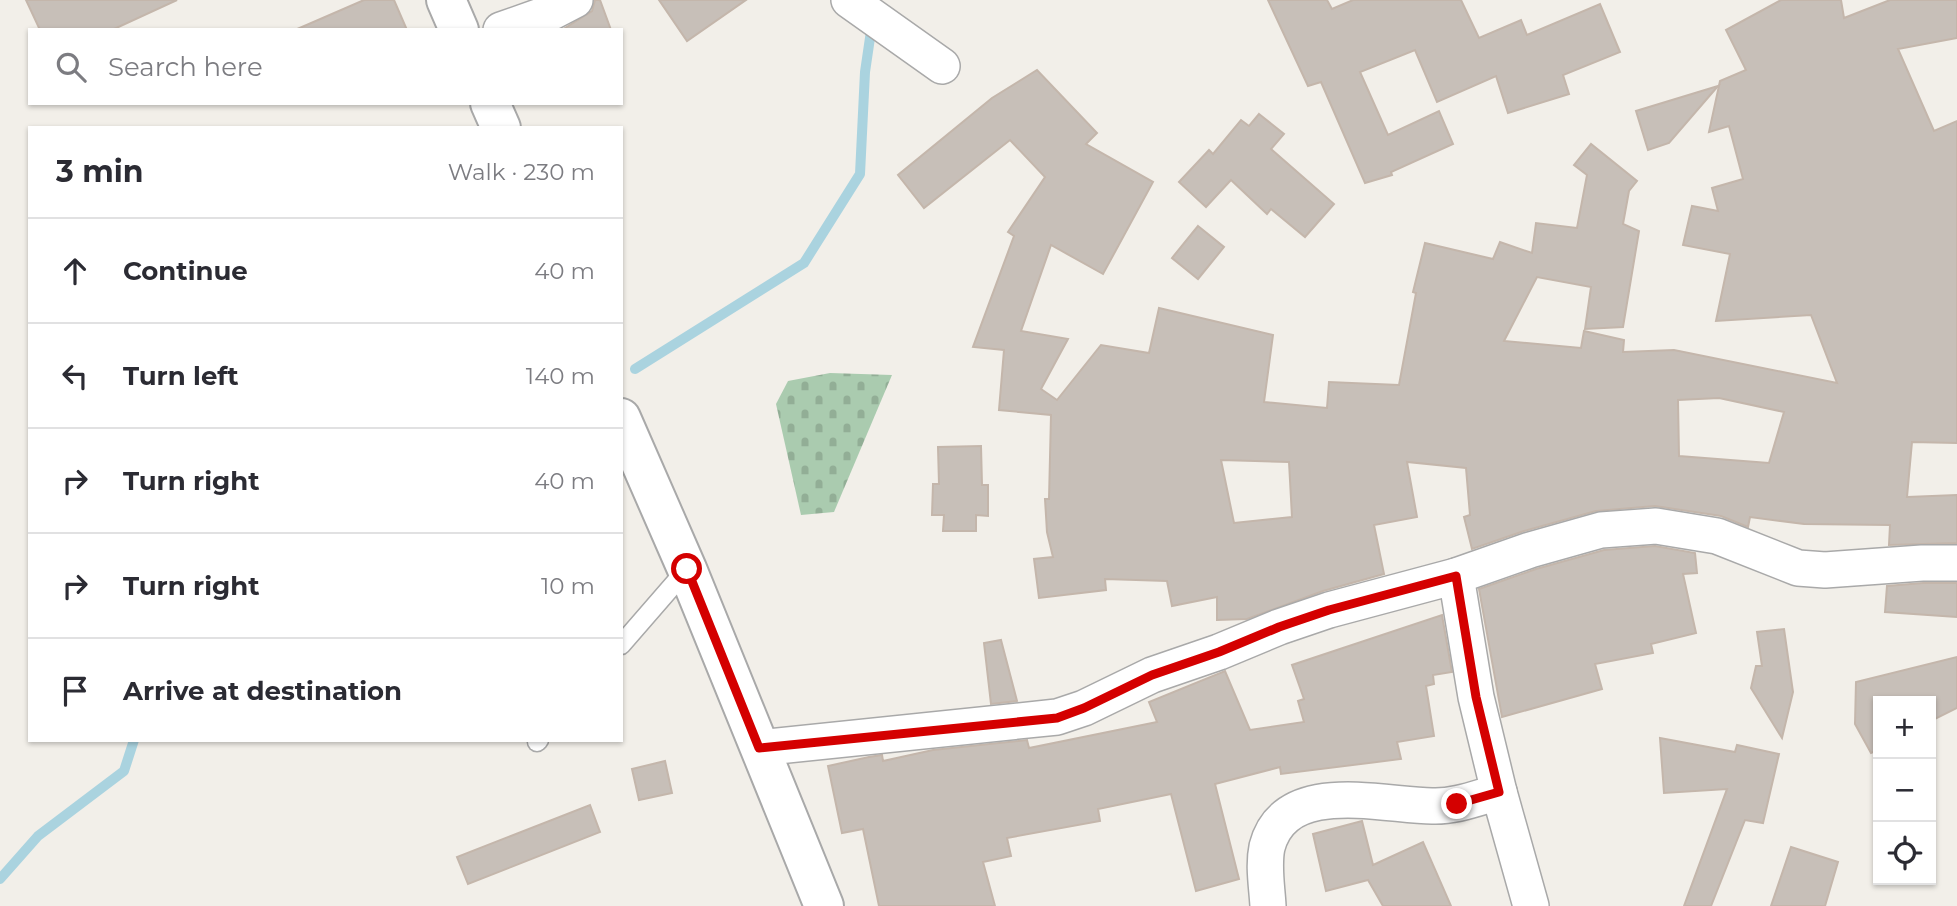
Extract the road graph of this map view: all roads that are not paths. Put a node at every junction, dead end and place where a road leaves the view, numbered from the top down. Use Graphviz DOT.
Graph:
graph roads {
  1 [pos="446,0"];
  2 [pos="575,0"];
  3 [pos="849,0"];
  4 [pos="458,28"];
  5 [pos="506,28"];
  6 [pos="942,66"];
  7 [pos="491,105"];
  8 [pos="499,126"];
  9 [pos="623,423"];
  10 [pos="1957,563"];
  11 [pos="687,569"];
  12 [pos="1456,576"];
  13 [pos="623,643"];
  14 [pos="759,748"];
  15 [pos="1499,792"];
  16 [pos="824,906"];
  17 [pos="1268,906"];
  18 [pos="1531,906"];
  1 -- 4 [label="street"];
  2 -- 5 [label="street"];
  3 -- 6 [label="street"];
  7 -- 8 [label="street"];
  9 -- 11 [label="street"];
  10 -- 12 [label="street"];
  11 -- 13 [label="lane"];
  11 -- 14 [label="street"];
  12 -- 14 [label="street"];
  12 -- 15 [label="street"];
  14 -- 16 [label="street"];
  15 -- 17 [label="street"];
  15 -- 18 [label="street"];
}
